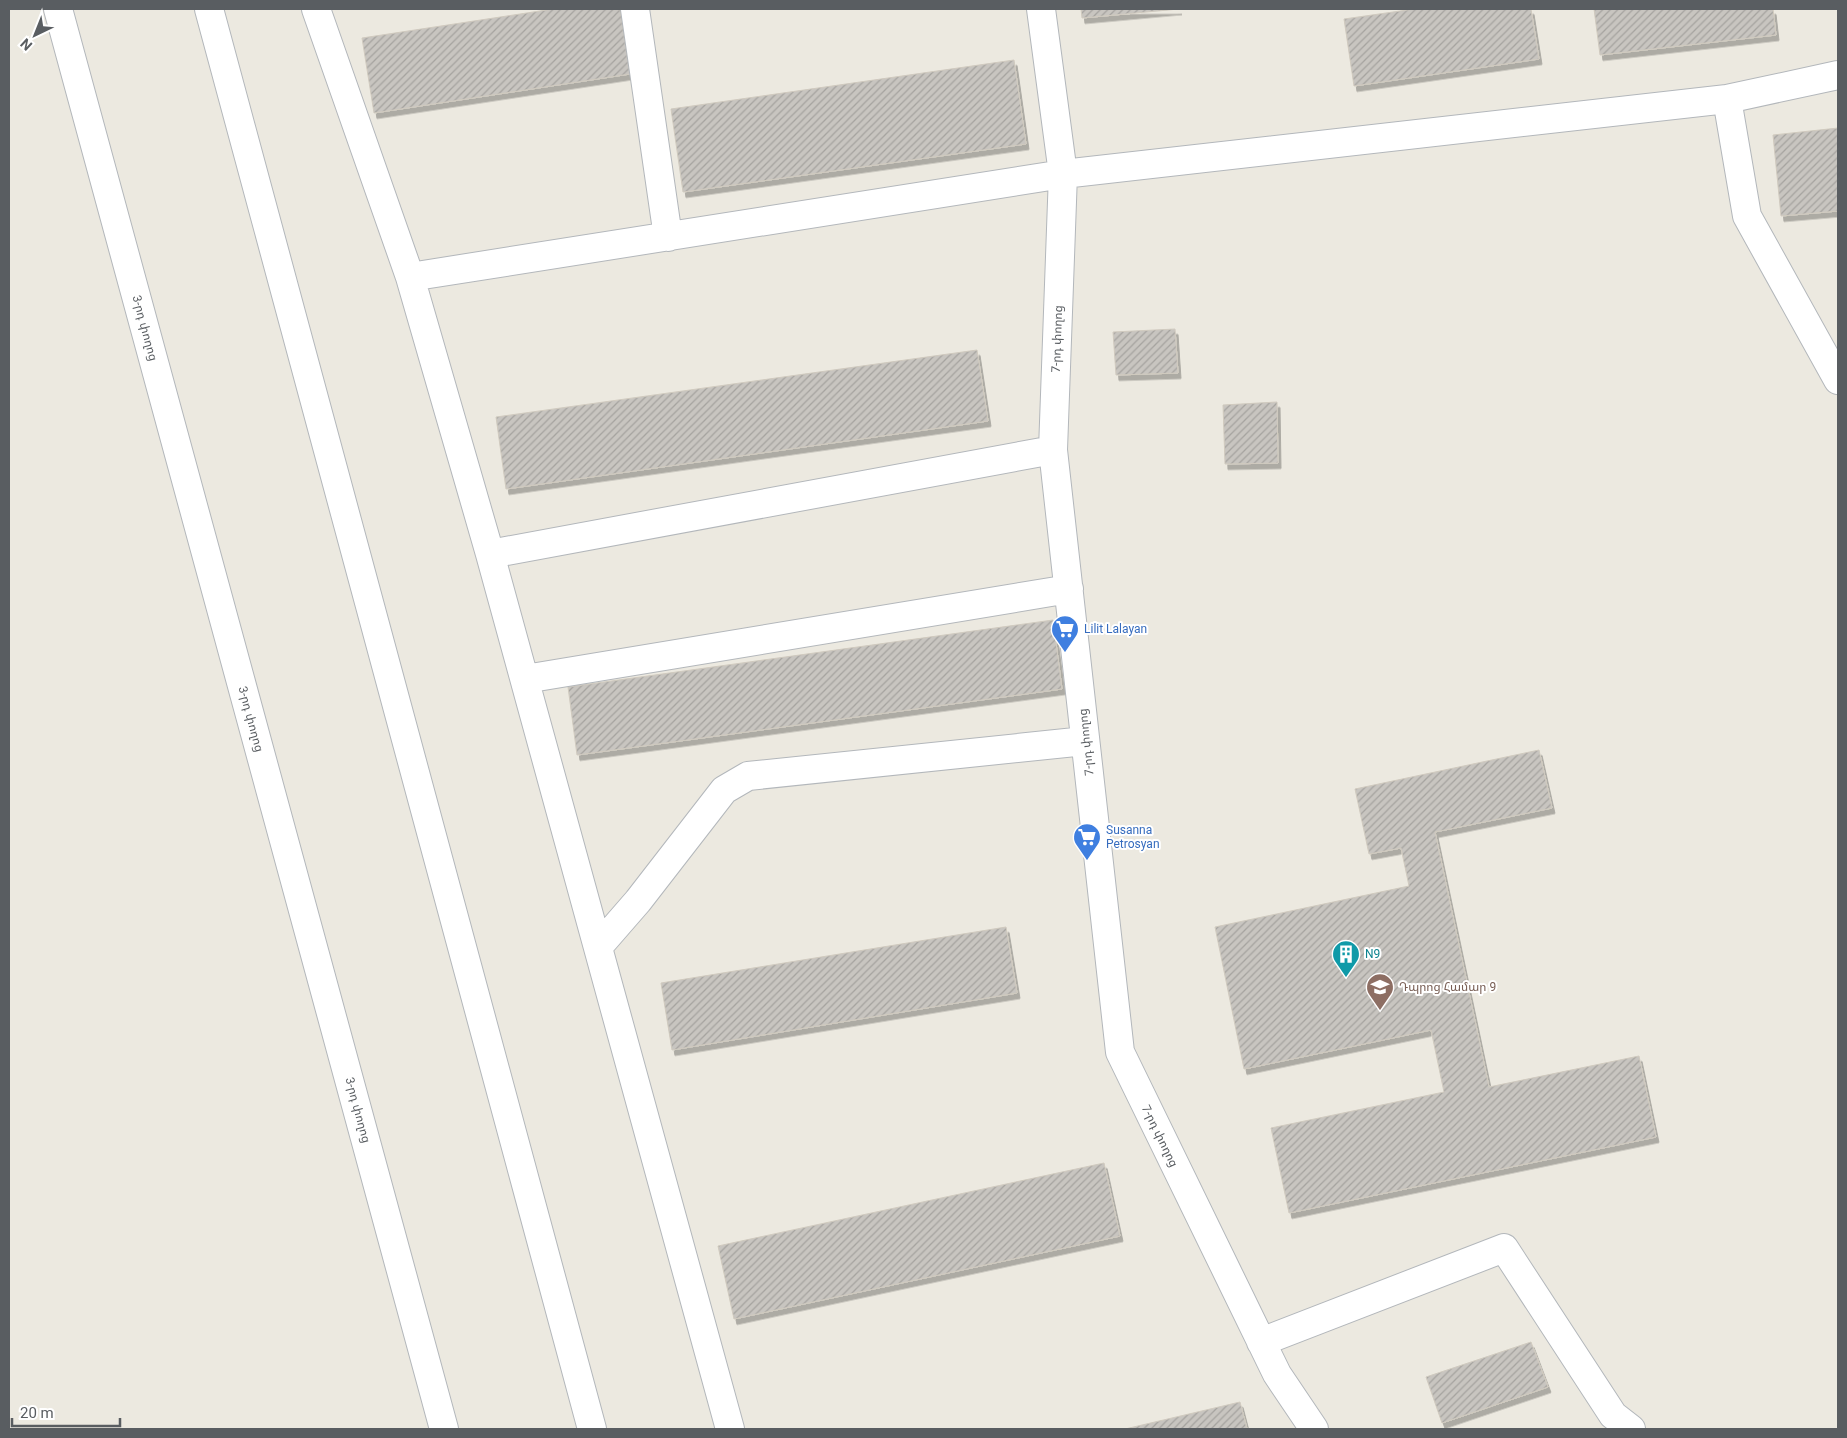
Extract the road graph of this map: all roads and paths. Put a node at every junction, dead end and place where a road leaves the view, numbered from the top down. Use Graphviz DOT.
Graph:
graph roads {
  1 [pos="58,9"];
  2 [pos="209,9"];
  3 [pos="316,9"];
  4 [pos="635,9"];
  5 [pos="1041,9"];
  6 [pos="1838,75"];
  7 [pos="1728,99"];
  8 [pos="1063,174"];
  9 [pos="668,237"];
  10 [pos="410,278"];
  11 [pos="1838,380"];
  12 [pos="1053,450"];
  13 [pos="490,554"];
  14 [pos="1069,589"];
  15 [pos="525,679"];
  16 [pos="1085,740"];
  17 [pos="598,947"];
  18 [pos="1261,1342"];
  19 [pos="444,1429"];
  20 [pos="592,1429"];
  21 [pos="730,1429"];
  22 [pos="1314,1429"];
  23 [pos="1630,1429"];
  1 -- 19 [label="street, 3-րդ փողոց"];
  2 -- 20 [label="street"];
  3 -- 10 [label="street"];
  4 -- 9 [label="street"];
  5 -- 8 [label="street, 7-րդ փողոց"];
  6 -- 7 [label="street"];
  7 -- 8 [label="street"];
  7 -- 11 [label="street"];
  8 -- 9 [label="street"];
  8 -- 12 [label="street, 7-րդ փողոց"];
  9 -- 10 [label="street"];
  10 -- 13 [label="street"];
  12 -- 13 [label="street"];
  12 -- 14 [label="street, 7-րդ փողոց"];
  13 -- 15 [label="street"];
  14 -- 15 [label="street"];
  14 -- 16 [label="street, 7-րդ փողոց"];
  15 -- 17 [label="street"];
  16 -- 17 [label="street"];
  16 -- 18 [label="street, 7-րդ փողոց"];
  17 -- 21 [label="street"];
  18 -- 22 [label="street, 7-րդ փողոց"];
  18 -- 23 [label="street"];
}
